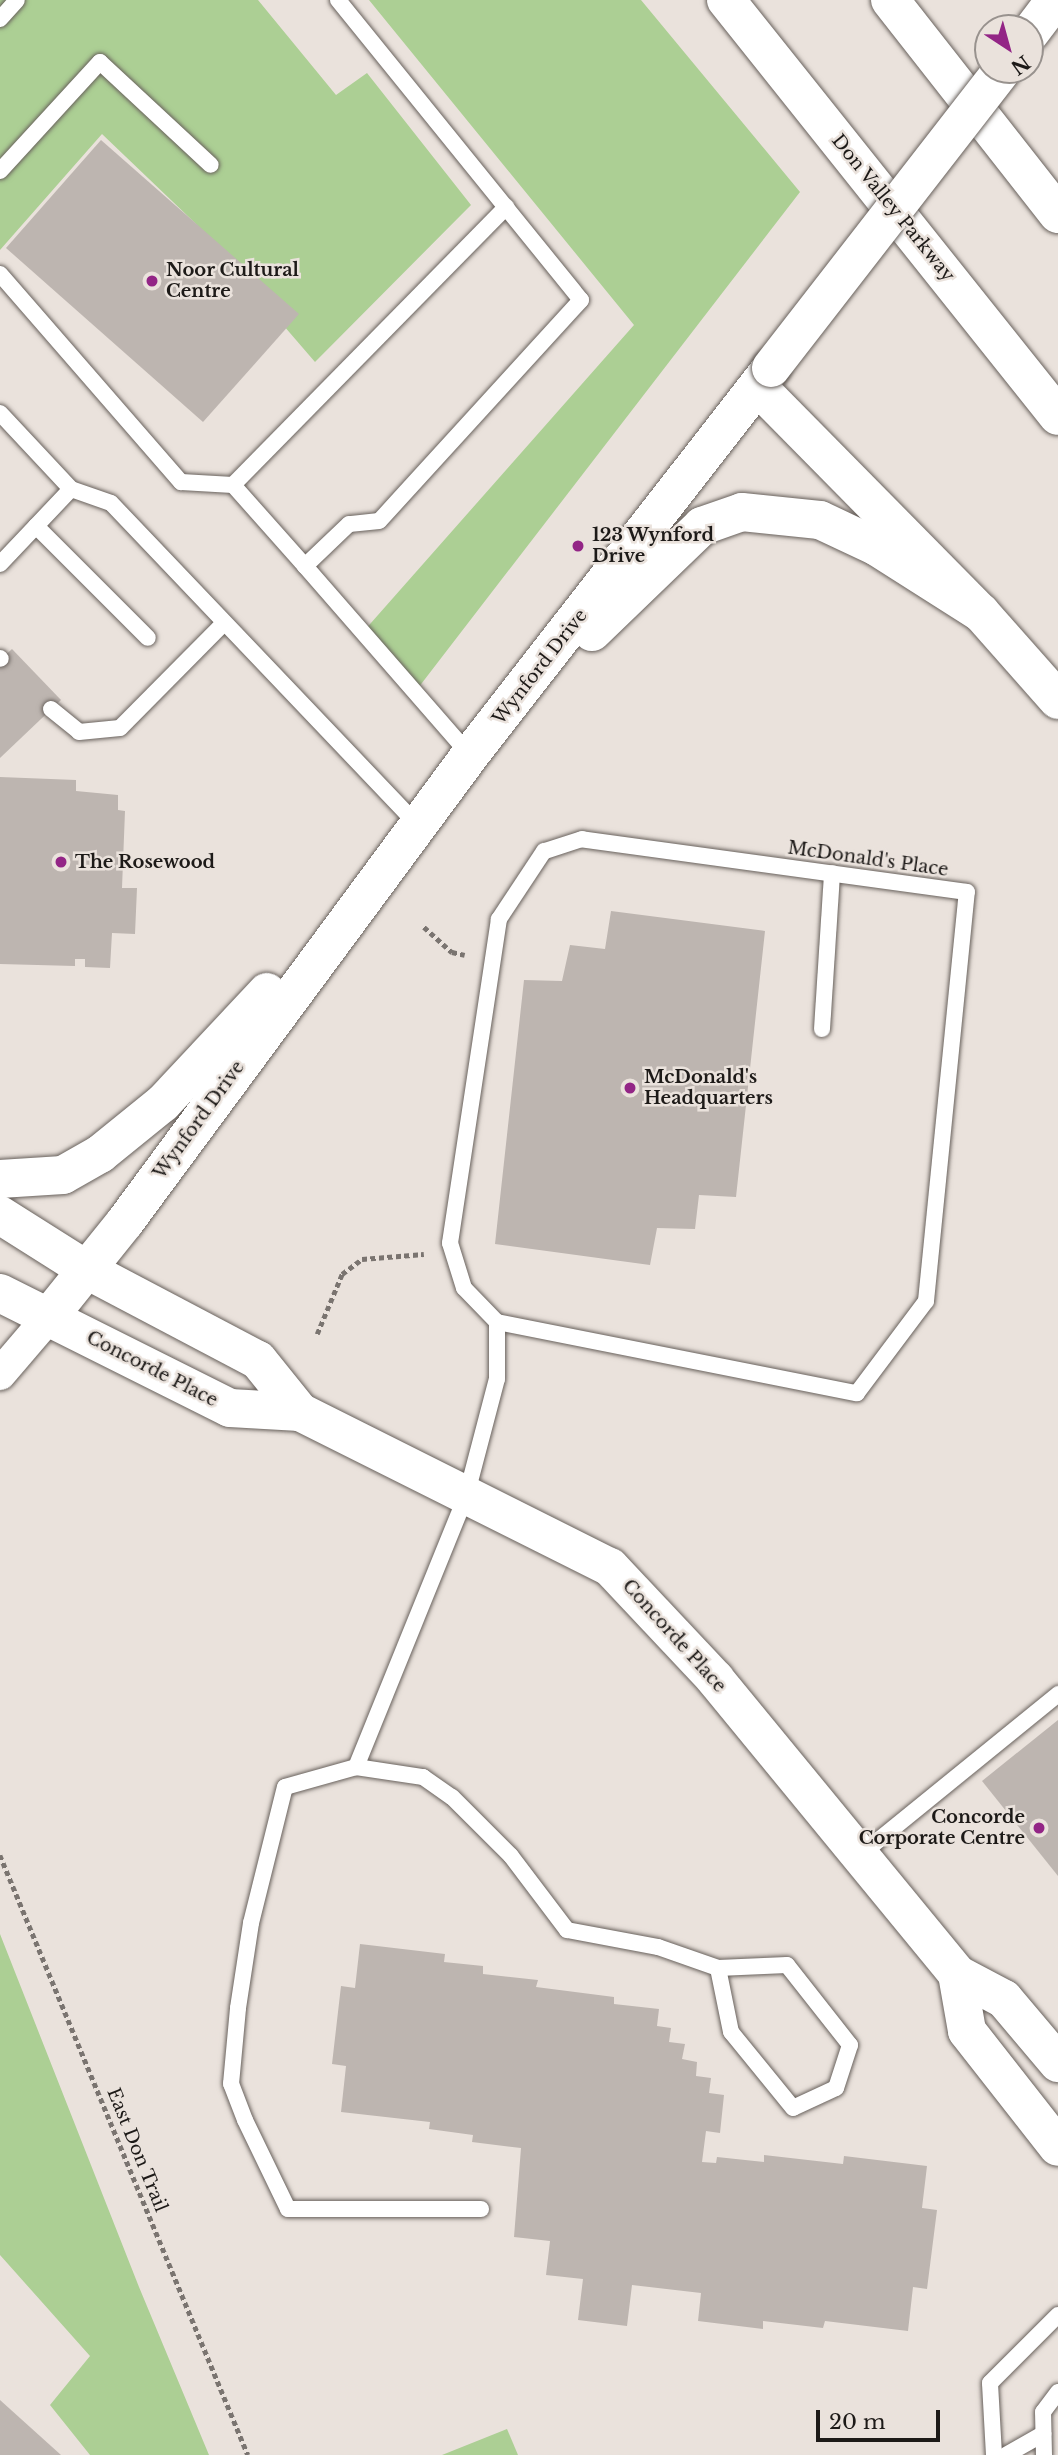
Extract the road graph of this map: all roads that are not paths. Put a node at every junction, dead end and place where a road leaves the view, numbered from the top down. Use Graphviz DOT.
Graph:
graph roads {
  1 [pos="17,0"];
  2 [pos="338,0"];
  3 [pos="726,0"];
  4 [pos="890,0"];
  5 [pos="1055,0"];
  6 [pos="1044,15"];
  7 [pos="0,19"];
  8 [pos="991,84"];
  9 [pos="212,165"];
  10 [pos="0,171"];
  11 [pos="506,207"];
  12 [pos="1058,214"];
  13 [pos="0,274"];
  14 [pos="765,377"];
  15 [pos="0,413"];
  16 [pos="1058,416"];
  17 [pos="233,485"];
  18 [pos="71,489"];
  19 [pos="36,526"];
  20 [pos="2,559"];
  21 [pos="305,566"];
  22 [pos="981,612"];
  23 [pos="224,623"];
  24 [pos="148,638"];
  25 [pos="1058,700"];
  26 [pos="51,709"];
  27 [pos="481,743"];
  28 [pos="418,825"];
  29 [pos="832,873"];
  30 [pos="379,874"];
  31 [pos="822,1029"];
  32 [pos="0,1179"];
  33 [pos="0,1215"];
  34 [pos="87,1270"];
  35 [pos="0,1293"];
  36 [pos="47,1318"];
  37 [pos="497,1322"];
  38 [pos="0,1374"];
  39 [pos="300,1412"];
  40 [pos="467,1493"];
  41 [pos="1058,1694"];
  42 [pos="356,1767"];
  43 [pos="859,1857"];
  44 [pos="718,1968"];
  45 [pos="957,1974"];
  46 [pos="1058,2063"];
  47 [pos="1058,2147"];
  48 [pos="481,2208"];
  49 [pos="1058,2315"];
  50 [pos="1058,2392"];
  51 [pos="1043,2434"];
  52 [pos="994,2455"];
  53 [pos="1006,2455"];
  54 [pos="1044,2455"];
  1 -- 7 [label="lane"];
  2 -- 11 [label="lane"];
  3 -- 16 [label="main road, Don Valley Parkway"];
  4 -- 12 [label="main road"];
  5 -- 6 [label="main road"];
  8 -- 14 [label="main road, Wynford Drive, bridge"];
  9 -- 10 [label="lane"];
  11 -- 17 [label="lane"];
  11 -- 21 [label="lane"];
  13 -- 17 [label="lane"];
  14 -- 22 [label="main road"];
  14 -- 27 [label="main road, Wynford Drive"];
  15 -- 18 [label="lane"];
  17 -- 21 [label="lane"];
  18 -- 19 [label="lane"];
  18 -- 23 [label="lane"];
  19 -- 20 [label="lane"];
  19 -- 24 [label="lane"];
  21 -- 27 [label="lane"];
  22 -- 25 [label="main road"];
  22 -- 27 [label="main road"];
  23 -- 26 [label="lane"];
  23 -- 28 [label="lane"];
  27 -- 28 [label="main road, Wynford Drive"];
  28 -- 30 [label="main road, Wynford Drive"];
  29 -- 31 [label="lane"];
  29 -- 37 [label="lane, McDonald's Place"];
  29 -- 37 [label="lane, McDonald's Place"];
  30 -- 32 [label="main road"];
  30 -- 34 [label="main road, Wynford Drive"];
  33 -- 34 [label="main road"];
  34 -- 36 [label="main road, Wynford Drive"];
  34 -- 39 [label="main road, Concorde Place"];
  35 -- 36 [label="main road"];
  36 -- 38 [label="street"];
  36 -- 39 [label="main road, Concorde Place"];
  37 -- 40 [label="lane"];
  39 -- 40 [label="main road, Concorde Place"];
  40 -- 42 [label="lane"];
  40 -- 43 [label="main road, Concorde Place"];
  41 -- 43 [label="lane"];
  42 -- 44 [label="lane"];
  42 -- 48 [label="lane"];
  43 -- 45 [label="main road, Concorde Place"];
  44 -- 44 [label="lane"];
  45 -- 46 [label="main road, Concorde Place"];
  45 -- 47 [label="main road, Concorde Place"];
  49 -- 52 [label="lane"];
  50 -- 51 [label="lane"];
  51 -- 53 [label="lane"];
  51 -- 54 [label="lane"];
}
